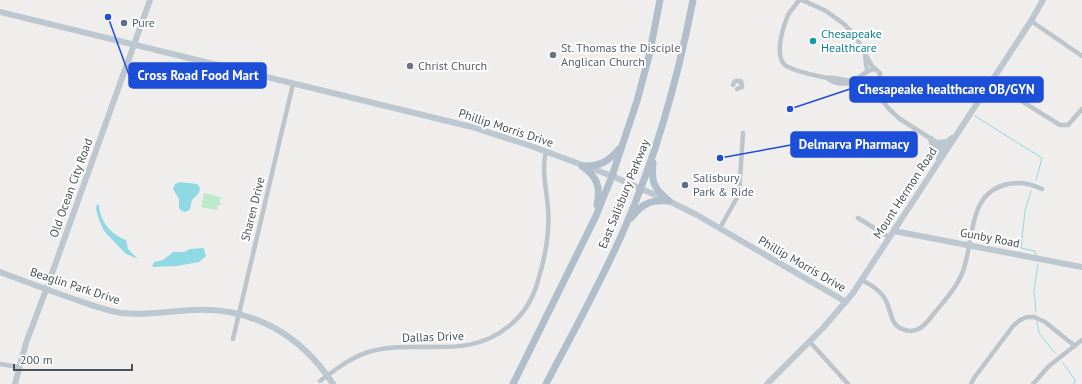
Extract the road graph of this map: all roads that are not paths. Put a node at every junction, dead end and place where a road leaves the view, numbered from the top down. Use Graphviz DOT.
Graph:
graph roads {
  1 [pos="150,0"];
  2 [pos="660,0"];
  3 [pos="692,0"];
  4 [pos="800,0"];
  5 [pos="1042,0"];
  6 [pos="0,12"];
  7 [pos="1031,21"];
  8 [pos="133,45"];
  9 [pos="864,51"];
  10 [pos="1082,56"];
  11 [pos="875,69"];
  12 [pos="866,72"];
  13 [pos="827,78"];
  14 [pos="879,82"];
  15 [pos="991,82"];
  16 [pos="293,84"];
  17 [pos="868,84"];
  18 [pos="883,101"];
  19 [pos="1082,109"];
  20 [pos="743,133"];
  21 [pos="956,134"];
  22 [pos="934,141"];
  23 [pos="623,144"];
  24 [pos="947,149"];
  25 [pos="546,152"];
  26 [pos="654,153"];
  27 [pos="938,163"];
  28 [pos="582,166"];
  29 [pos="612,176"];
  30 [pos="641,188"];
  31 [pos="1042,189"];
  32 [pos="669,201"];
  33 [pos="596,216"];
  34 [pos="858,218"];
  35 [pos="625,226"];
  36 [pos="720,228"];
  37 [pos="894,231"];
  38 [pos="889,237"];
  39 [pos="968,244"];
  40 [pos="1082,267"];
  41 [pos="0,272"];
  42 [pos="862,280"];
  43 [pos="46,290"];
  44 [pos="846,302"];
  45 [pos="238,314"];
  46 [pos="233,339"];
  47 [pos="1082,340"];
  48 [pos="810,342"];
  49 [pos="1075,346"];
  50 [pos="0,364"];
  51 [pos="19,367"];
  52 [pos="328,375"];
  53 [pos="320,381"];
  54 [pos="15,384"];
  55 [pos="333,384"];
  56 [pos="513,384"];
  57 [pos="546,384"];
  58 [pos="767,384"];
  59 [pos="848,384"];
  60 [pos="972,384"];
  61 [pos="1033,384"];
  1 -- 8 [label="main road, Old Ocean City Road"];
  2 -- 23 [label="main road, East Salisbury Parkway"];
  3 -- 26 [label="main road, East Salisbury Parkway"];
  4 -- 9 [label="street"];
  4 -- 13 [label="street"];
  5 -- 7 [label="main road, Mount Hermon Road"];
  6 -- 8 [label="main road, Phillip Morris Drive"];
  7 -- 10 [label="street"];
  7 -- 15 [label="main road, Mount Hermon Road"];
  8 -- 16 [label="main road, Phillip Morris Drive"];
  8 -- 43 [label="main road, Old Ocean City Road"];
  9 -- 11 [label="street"];
  9 -- 12 [label="street"];
  11 -- 12 [label="street"];
  11 -- 14 [label="street"];
  12 -- 13 [label="street"];
  12 -- 17 [label="street"];
  13 -- 17 [label="street"];
  14 -- 17 [label="street"];
  14 -- 18 [label="street"];
  15 -- 19 [label="street"];
  15 -- 21 [label="main road, Mount Hermon Road"];
  16 -- 25 [label="main road, Phillip Morris Drive"];
  16 -- 45 [label="street, Sharen Drive"];
  17 -- 18 [label="street"];
  18 -- 22 [label="street"];
  20 -- 36 [label="street"];
  21 -- 22 [label="main road"];
  21 -- 24 [label="main road, Mount Hermon Road"];
  22 -- 24 [label="street"];
  22 -- 27 [label="main road"];
  23 -- 28 [label="main road"];
  23 -- 29 [label="main road, East Salisbury Parkway"];
  24 -- 27 [label="main road, Mount Hermon Road"];
  25 -- 28 [label="main road, Phillip Morris Drive"];
  25 -- 52 [label="street, Dallas Drive"];
  26 -- 30 [label="main road, East Salisbury Parkway"];
  26 -- 32 [label="main road"];
  27 -- 37 [label="main road, Mount Hermon Road"];
  28 -- 29 [label="main road, Phillip Morris Drive"];
  28 -- 33 [label="main road"];
  29 -- 30 [label="main road, Phillip Morris Drive"];
  29 -- 33 [label="main road, East Salisbury Parkway"];
  30 -- 32 [label="main road, Phillip Morris Drive"];
  30 -- 35 [label="main road, East Salisbury Parkway"];
  31 -- 39 [label="street"];
  32 -- 35 [label="main road"];
  32 -- 36 [label="main road, Phillip Morris Drive"];
  33 -- 56 [label="main road, East Salisbury Parkway"];
  34 -- 38 [label="street"];
  35 -- 57 [label="main road, East Salisbury Parkway"];
  36 -- 44 [label="main road, Phillip Morris Drive"];
  37 -- 38 [label="main road, Mount Hermon Road"];
  37 -- 39 [label="main road, Gunby Road"];
  38 -- 42 [label="main road, Mount Hermon Road"];
  39 -- 40 [label="main road, Gunby Road"];
  39 -- 42 [label="street"];
  41 -- 43 [label="main road, Beaglin Park Drive"];
  42 -- 44 [label="main road, Mount Hermon Road"];
  43 -- 45 [label="main road, Beaglin Park Drive"];
  43 -- 51 [label="main road, Old Ocean City Road"];
  44 -- 48 [label="main road, Mount Hermon Road"];
  45 -- 46 [label="street, Sharen Drive"];
  45 -- 52 [label="main road, Beaglin Park Drive"];
  47 -- 49 [label="street"];
  48 -- 58 [label="main road, Mount Hermon Road"];
  48 -- 59 [label="street"];
  49 -- 60 [label="street"];
  49 -- 61 [label="street"];
  50 -- 51 [label="street"];
  51 -- 54 [label="main road, Old Ocean City Road"];
  52 -- 53 [label="street, Dallas Drive"];
  52 -- 55 [label="main road, Beaglin Park Drive"];
}
